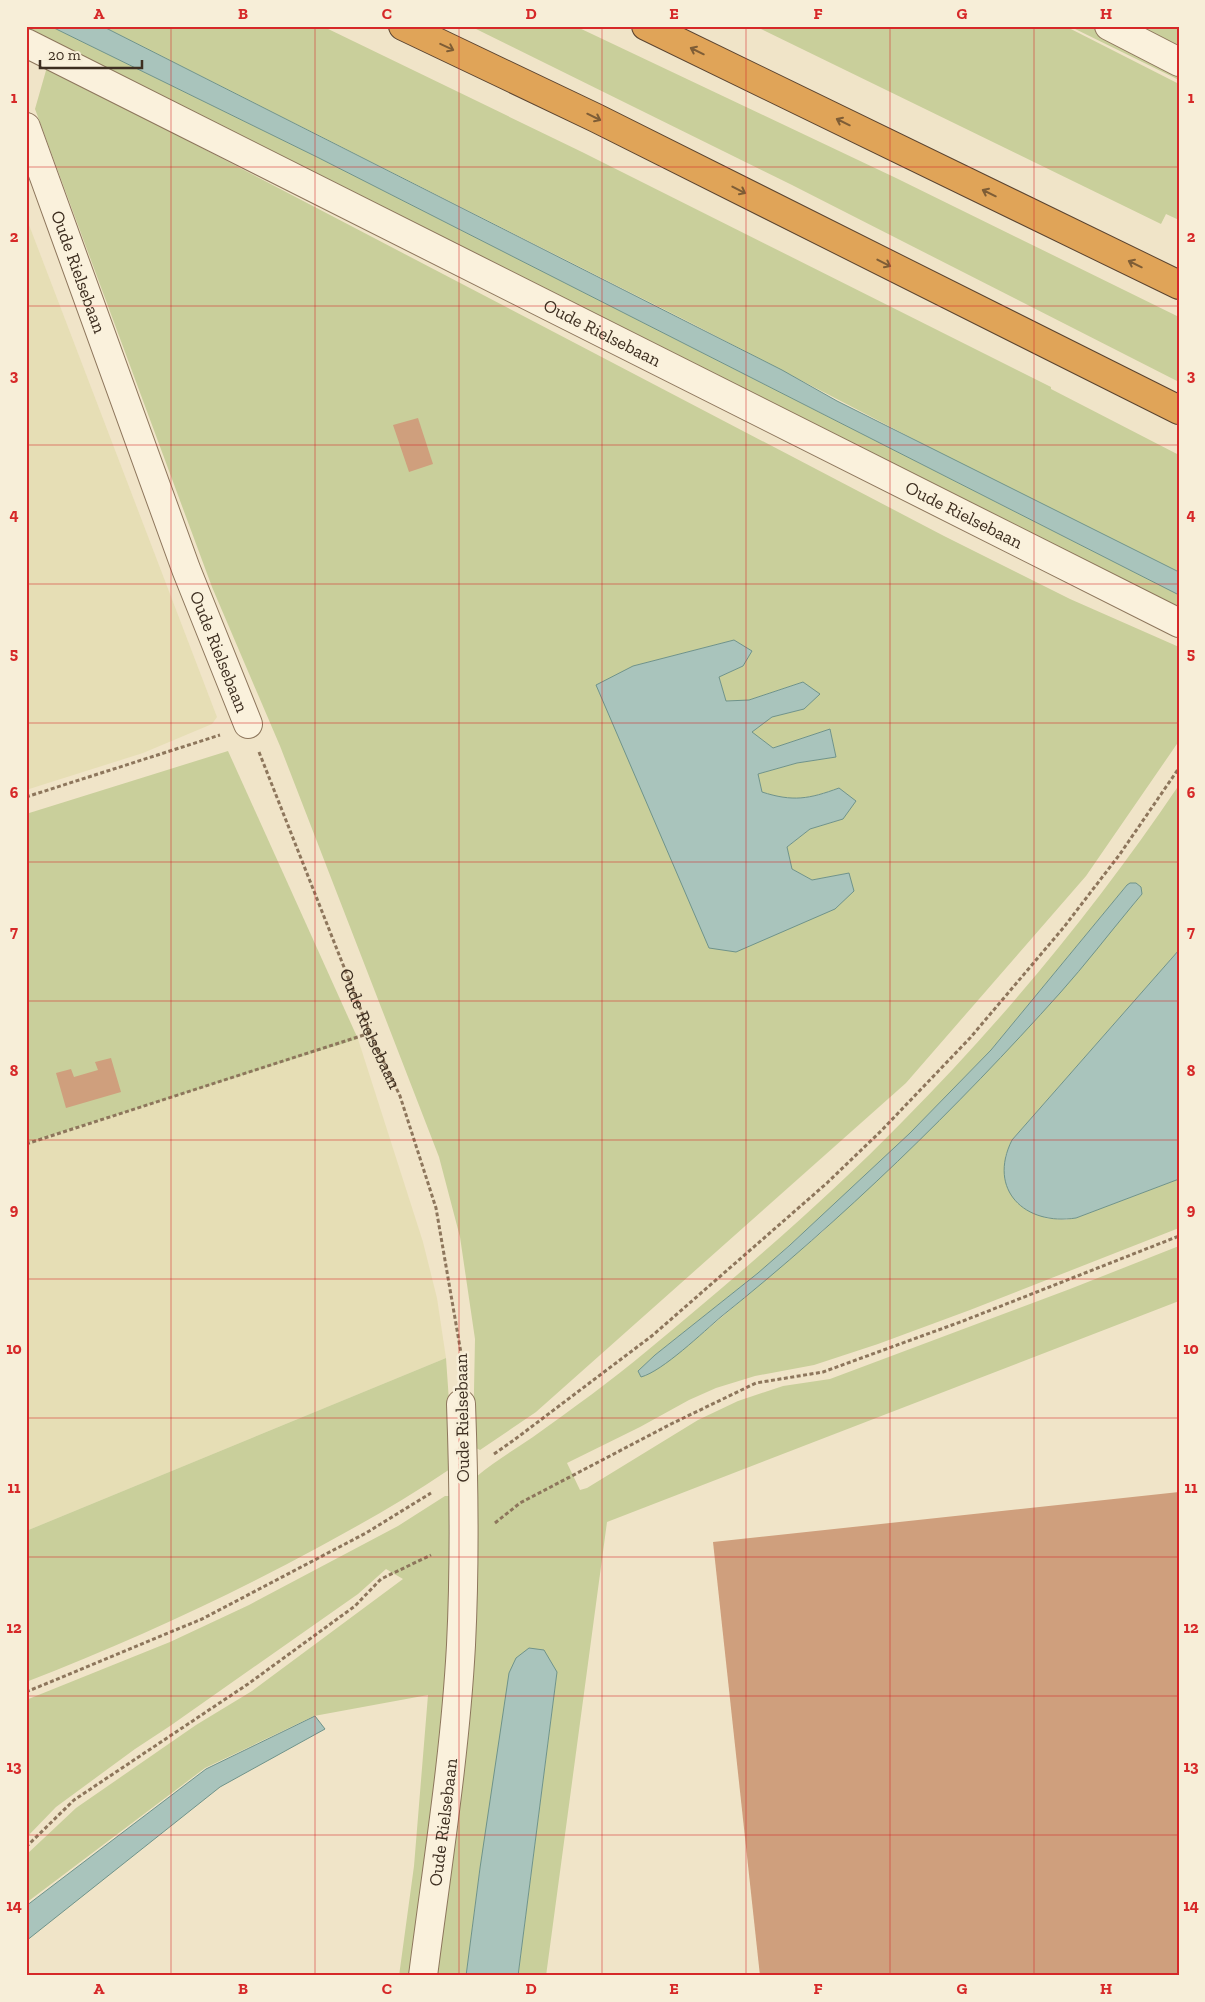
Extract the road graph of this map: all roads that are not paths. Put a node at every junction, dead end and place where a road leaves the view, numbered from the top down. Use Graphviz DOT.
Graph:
graph roads {
  1 [pos="403,26"];
  2 [pos="646,26"];
  3 [pos="1109,26"];
  4 [pos="26,43"];
  5 [pos="1179,62"];
  6 [pos="26,127"];
  7 [pos="1179,286"];
  8 [pos="1179,410"];
  9 [pos="1179,623"];
  10 [pos="248,724"];
  11 [pos="461,1404"];
  12 [pos="423,1976"];
  1 -- 8 [label="highway, one-way"];
  7 -- 2 [label="highway, one-way"];
  3 -- 5 [label="street"];
  4 -- 9 [label="street, Oude Rielsebaan"];
  6 -- 10 [label="street, Oude Rielsebaan"];
  11 -- 12 [label="street, Oude Rielsebaan"];
}
